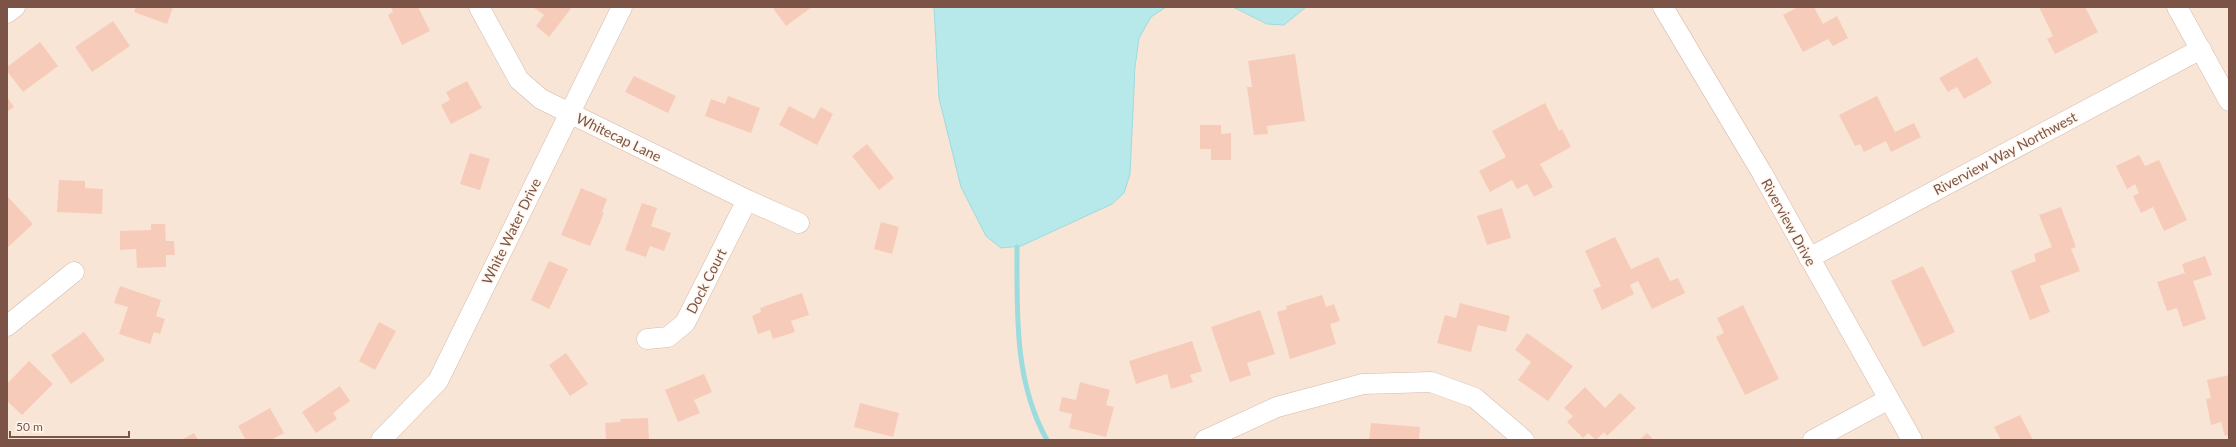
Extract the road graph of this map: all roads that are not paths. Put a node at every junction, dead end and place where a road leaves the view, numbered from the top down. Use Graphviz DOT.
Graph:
graph roads {
  1 [pos="15,7"];
  2 [pos="479,7"];
  3 [pos="622,7"];
  4 [pos="1663,7"];
  5 [pos="2177,7"];
  6 [pos="7,13"];
  7 [pos="2201,49"];
  8 [pos="2229,101"];
  9 [pos="569,112"];
  10 [pos="747,200"];
  11 [pos="799,223"];
  12 [pos="1809,258"];
  13 [pos="74,272"];
  14 [pos="7,326"];
  15 [pos="647,339"];
  16 [pos="1889,399"];
  17 [pos="381,440"];
  18 [pos="1205,440"];
  19 [pos="1524,440"];
  20 [pos="1813,440"];
  21 [pos="1912,440"];
  1 -- 6 [label="street"];
  2 -- 9 [label="street, Whitecap Lane"];
  3 -- 9 [label="street, White Water Drive"];
  4 -- 12 [label="street, Riverview Drive"];
  5 -- 7 [label="street"];
  7 -- 8 [label="street"];
  7 -- 12 [label="street, Riverview Way Northwest"];
  9 -- 10 [label="street, Whitecap Lane"];
  9 -- 17 [label="street, White Water Drive"];
  10 -- 11 [label="street, Whitecap Lane"];
  10 -- 15 [label="street, Dock Court"];
  12 -- 16 [label="street, Riverview Drive"];
  13 -- 14 [label="street"];
  16 -- 20 [label="street"];
  16 -- 21 [label="street, Riverview Drive"];
  18 -- 19 [label="street"];
}
